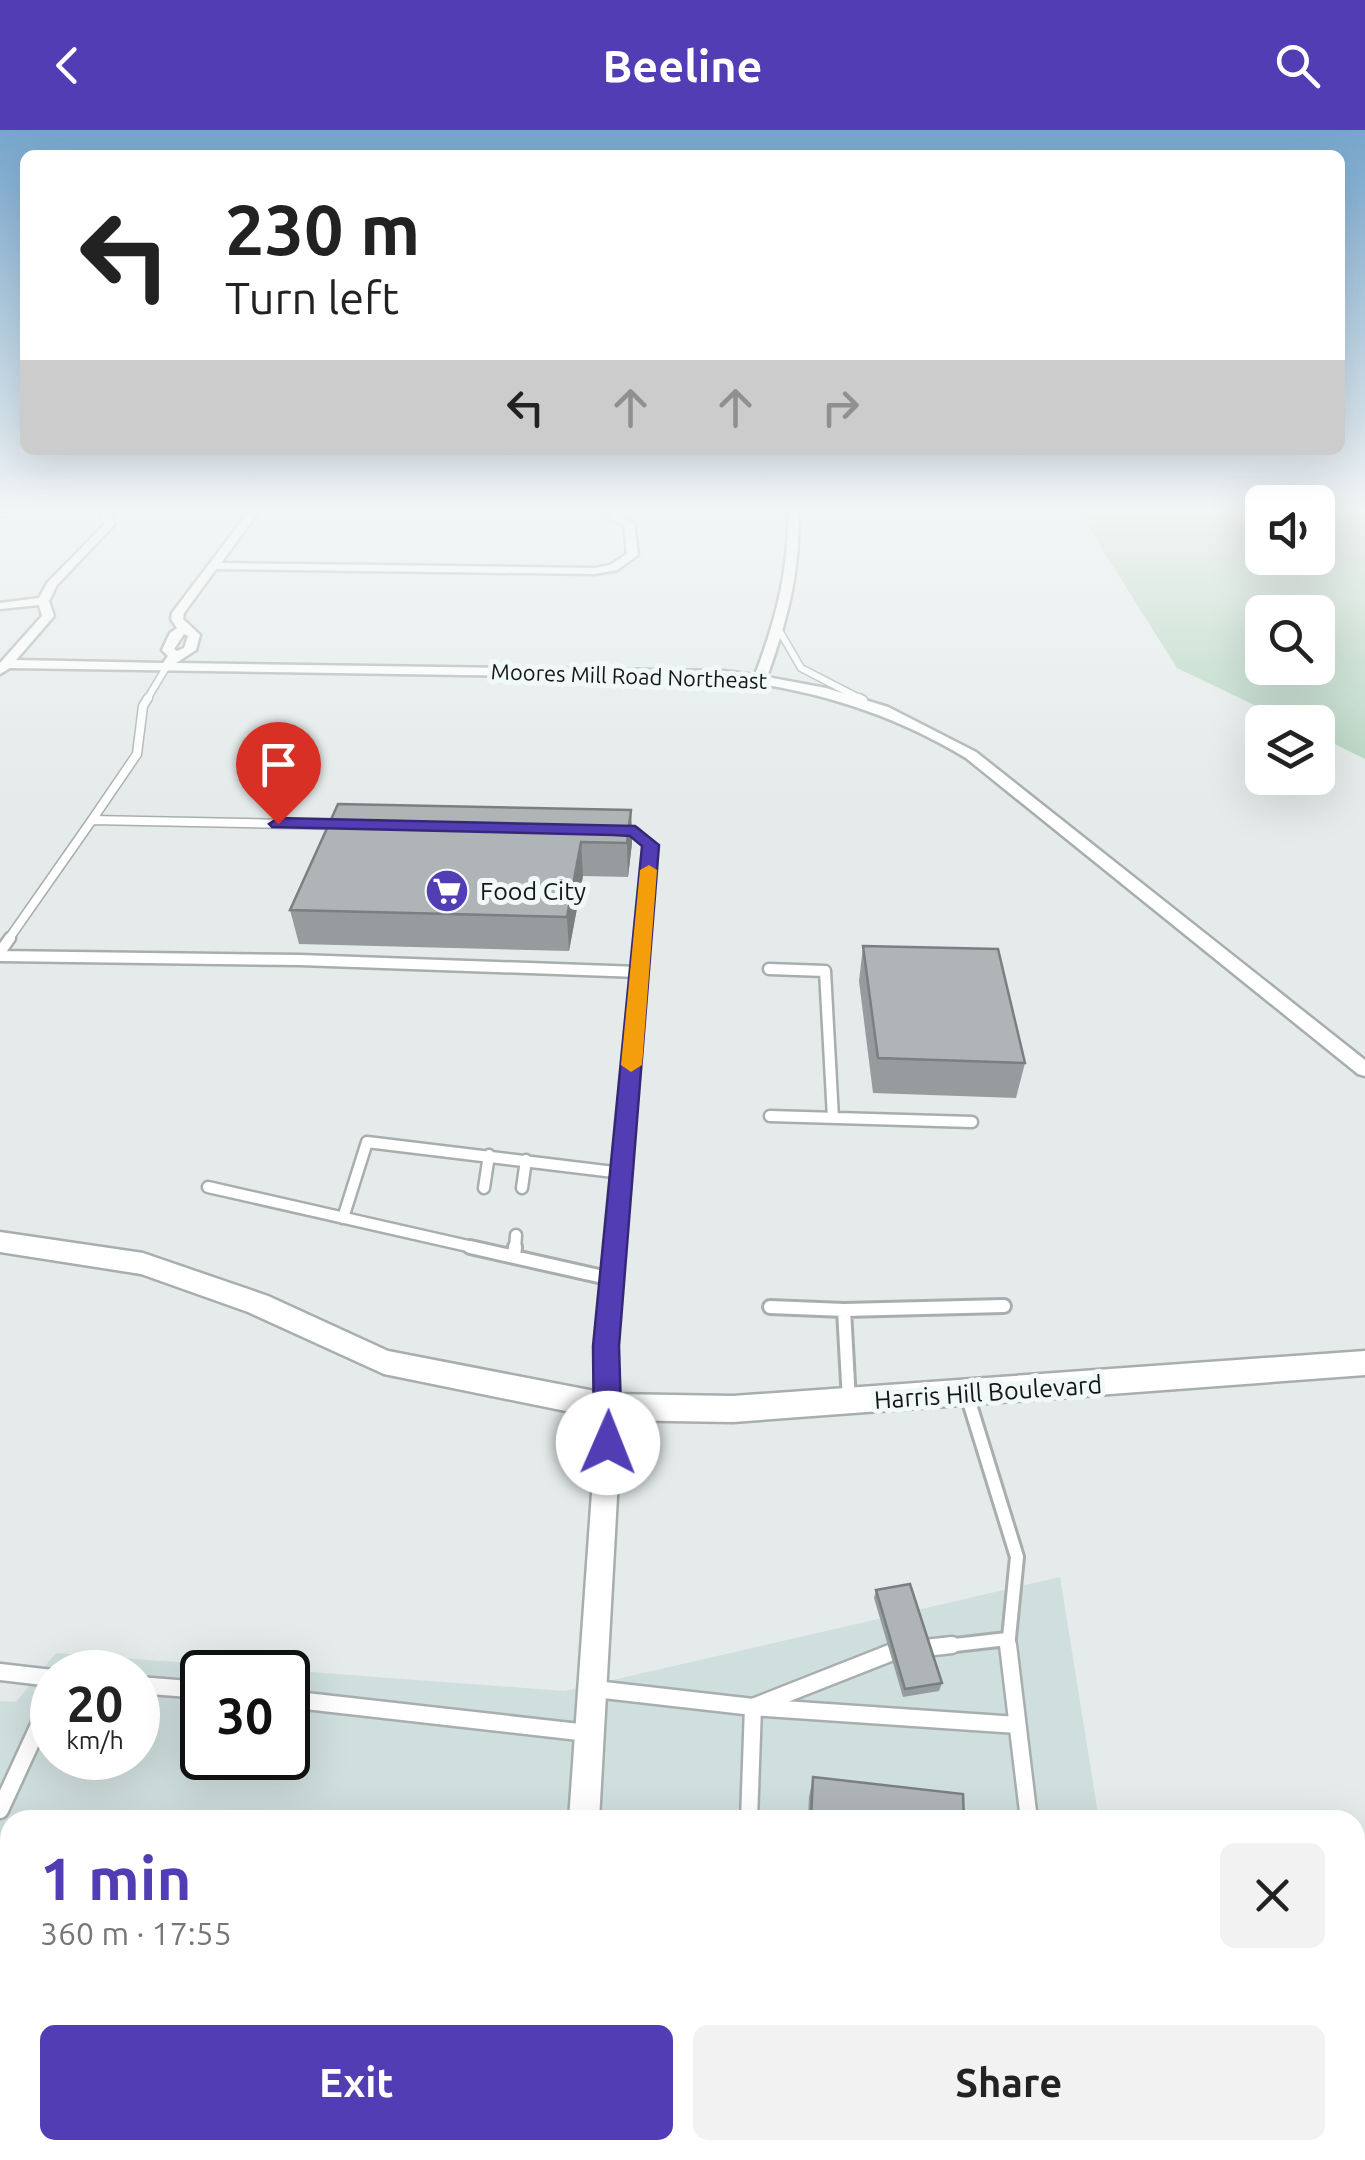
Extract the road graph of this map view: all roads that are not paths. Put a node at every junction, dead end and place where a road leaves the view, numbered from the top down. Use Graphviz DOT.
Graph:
graph roads {
  1 [pos="46,609"];
  2 [pos="181,609"];
  3 [pos="783,609"];
  4 [pos="779,630"];
  5 [pos="23,645"];
  6 [pos="0,646"];
  7 [pos="171,661"];
  8 [pos="3,668"];
  9 [pos="760,678"];
  10 [pos="863,700"];
  11 [pos="92,820"];
  12 [pos="362,825"];
  13 [pos="613,830"];
  14 [pos="0,954"];
  15 [pos="769,970"];
  16 [pos="639,972"];
  17 [pos="1365,1070"];
  18 [pos="770,1116"];
  19 [pos="833,1118"];
  20 [pos="972,1122"];
  21 [pos="489,1155"];
  22 [pos="526,1160"];
  23 [pos="622,1173"];
  24 [pos="208,1187"];
  25 [pos="484,1188"];
  26 [pos="522,1188"];
  27 [pos="343,1218"];
  28 [pos="516,1236"];
  29 [pos="0,1242"];
  30 [pos="514,1257"];
  31 [pos="612,1278"];
  32 [pos="1004,1306"];
  33 [pos="770,1307"];
  34 [pos="844,1310"];
  35 [pos="1365,1363"];
  36 [pos="967,1394"];
  37 [pos="850,1402"];
  38 [pos="610,1407"];
  39 [pos="1007,1639"];
  40 [pos="926,1648"];
  41 [pos="890,1653"];
  42 [pos="0,1672"];
  43 [pos="30,1675"];
  44 [pos="592,1689"];
  45 [pos="310,1701"];
  46 [pos="752,1707"];
  47 [pos="1017,1725"];
  48 [pos="590,1732"];
  49 [pos="30,1736"];
  50 [pos="7,1777"];
  51 [pos="0,1810"];
  52 [pos="585,1810"];
  53 [pos="749,1810"];
  54 [pos="1028,1810"];
  1 -- 5 [label="street"];
  2 -- 7 [label="street"];
  3 -- 4 [label="street"];
  4 -- 9 [label="street"];
  4 -- 10 [label="lane"];
  5 -- 6 [label="street"];
  5 -- 8 [label="street"];
  7 -- 8 [label="street, Moores Mill Road Northeast"];
  7 -- 9 [label="street, Moores Mill Road Northeast"];
  7 -- 11 [label="lane"];
  9 -- 10 [label="street, Moores Mill Road Northeast"];
  10 -- 17 [label="street, Moores Mill Road Northeast"];
  11 -- 12 [label="lane"];
  11 -- 14 [label="lane"];
  13 -- 16 [label="lane"];
  14 -- 16 [label="lane"];
  15 -- 19 [label="lane"];
  16 -- 23 [label="lane"];
  18 -- 19 [label="lane"];
  19 -- 20 [label="lane"];
  21 -- 22 [label="lane"];
  21 -- 25 [label="lane"];
  21 -- 27 [label="lane"];
  22 -- 23 [label="lane"];
  22 -- 26 [label="lane"];
  23 -- 31 [label="lane"];
  24 -- 27 [label="lane"];
  27 -- 30 [label="lane"];
  28 -- 30 [label="lane"];
  29 -- 38 [label="street, Harris Hill Boulevard"];
  30 -- 31 [label="lane"];
  31 -- 38 [label="lane"];
  32 -- 34 [label="lane"];
  33 -- 34 [label="lane"];
  34 -- 37 [label="lane"];
  35 -- 36 [label="street, Harris Hill Boulevard"];
  36 -- 37 [label="street, Harris Hill Boulevard"];
  36 -- 39 [label="lane"];
  37 -- 38 [label="street, Harris Hill Boulevard"];
  38 -- 44 [label="street"];
  39 -- 40 [label="lane"];
  39 -- 47 [label="lane"];
  41 -- 46 [label="lane"];
  42 -- 43 [label="lane"];
  44 -- 46 [label="lane"];
  44 -- 48 [label="street"];
  45 -- 48 [label="lane"];
  46 -- 47 [label="lane"];
  46 -- 53 [label="lane"];
  47 -- 54 [label="lane"];
  48 -- 52 [label="street"];
  49 -- 50 [label="lane"];
  50 -- 51 [label="lane"];
}
